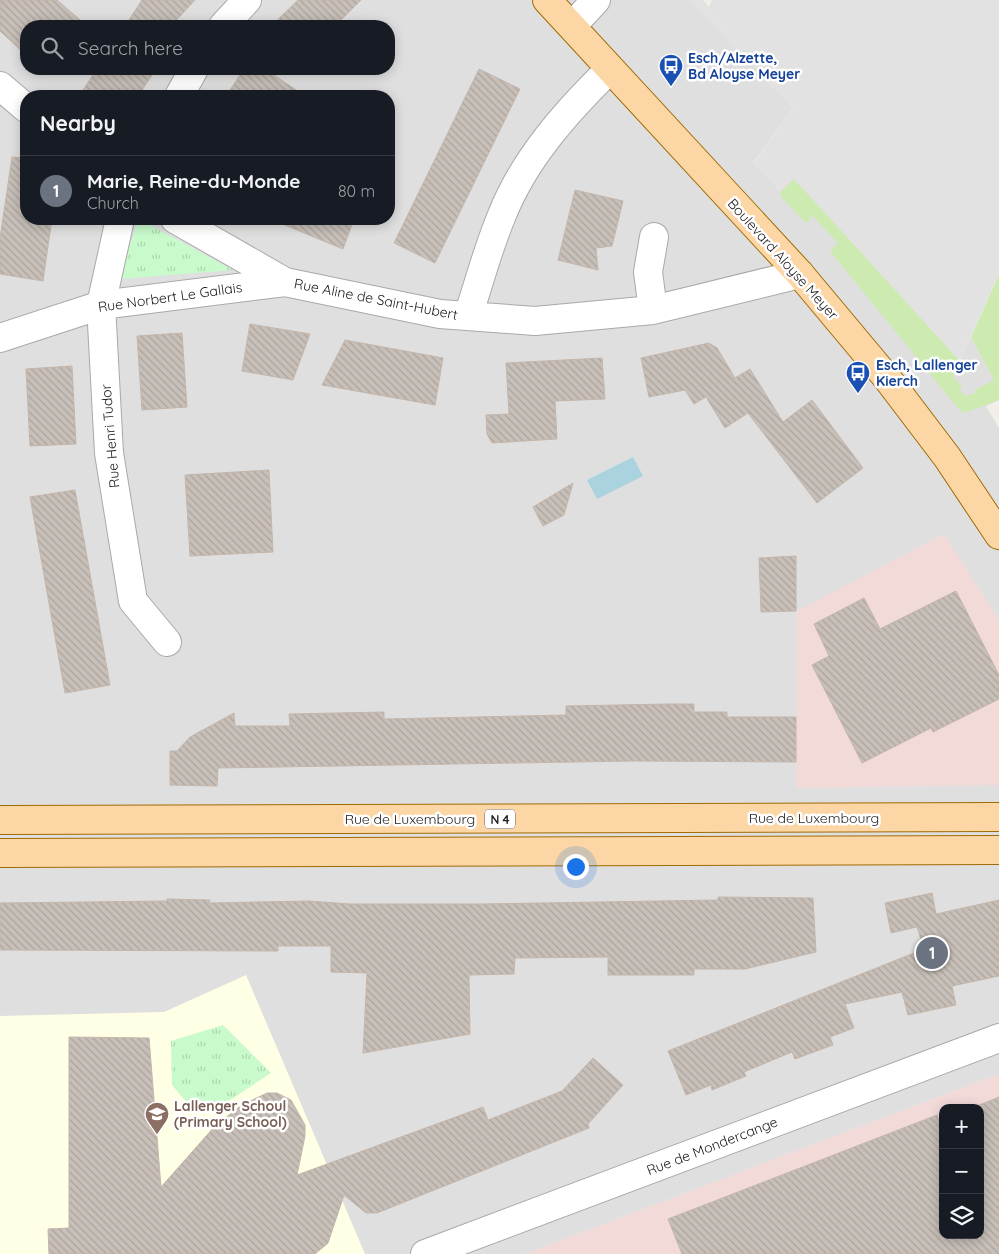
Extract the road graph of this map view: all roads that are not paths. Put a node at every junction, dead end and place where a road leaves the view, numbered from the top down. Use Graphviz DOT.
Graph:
graph roads {
  1 [pos="247,0"];
  2 [pos="547,0"];
  3 [pos="596,0"];
  4 [pos="229,20"];
  5 [pos="572,26"];
  6 [pos="610,69"];
  7 [pos="191,75"];
  8 [pos="0,86"];
  9 [pos="182,90"];
  10 [pos="20,103"];
  11 [pos="119,225"];
  12 [pos="185,225"];
  13 [pos="654,237"];
  14 [pos="800,274"];
  15 [pos="285,282"];
  16 [pos="100,305"];
  17 [pos="653,310"];
  18 [pos="468,316"];
  19 [pos="0,338"];
  20 [pos="999,535"];
  21 [pos="167,642"];
  22 [pos="999,817"];
  23 [pos="0,820"];
  24 [pos="999,850"];
  25 [pos="0,853"];
  26 [pos="999,1038"];
  27 [pos="429,1253"];
  1 -- 4 [label="street"];
  2 -- 5 [label="main road, Boulevard Aloyse Meyer"];
  3 -- 5 [label="street"];
  5 -- 6 [label="main road, Boulevard Aloyse Meyer"];
  6 -- 14 [label="main road, Boulevard Aloyse Meyer"];
  6 -- 18 [label="street"];
  7 -- 9 [label="street"];
  8 -- 10 [label="street"];
  11 -- 16 [label="street, Rue Henri Tudor"];
  12 -- 15 [label="street, Rue Aline de Saint-Hubert"];
  13 -- 17 [label="street"];
  14 -- 17 [label="street, Rue Aline de Saint-Hubert"];
  14 -- 20 [label="main road, Boulevard Aloyse Meyer"];
  15 -- 16 [label="street, Rue Norbert Le Gallais"];
  15 -- 18 [label="street, Rue Aline de Saint-Hubert"];
  16 -- 19 [label="street, Rue Norbert Le Gallais"];
  16 -- 21 [label="street, Rue Henri Tudor"];
  17 -- 18 [label="street, Rue Aline de Saint-Hubert"];
  22 -- 23 [label="main road, Rue de Luxembourg / N 4"];
  24 -- 25 [label="main road"];
  26 -- 27 [label="street, Rue de Mondercange"];
}
